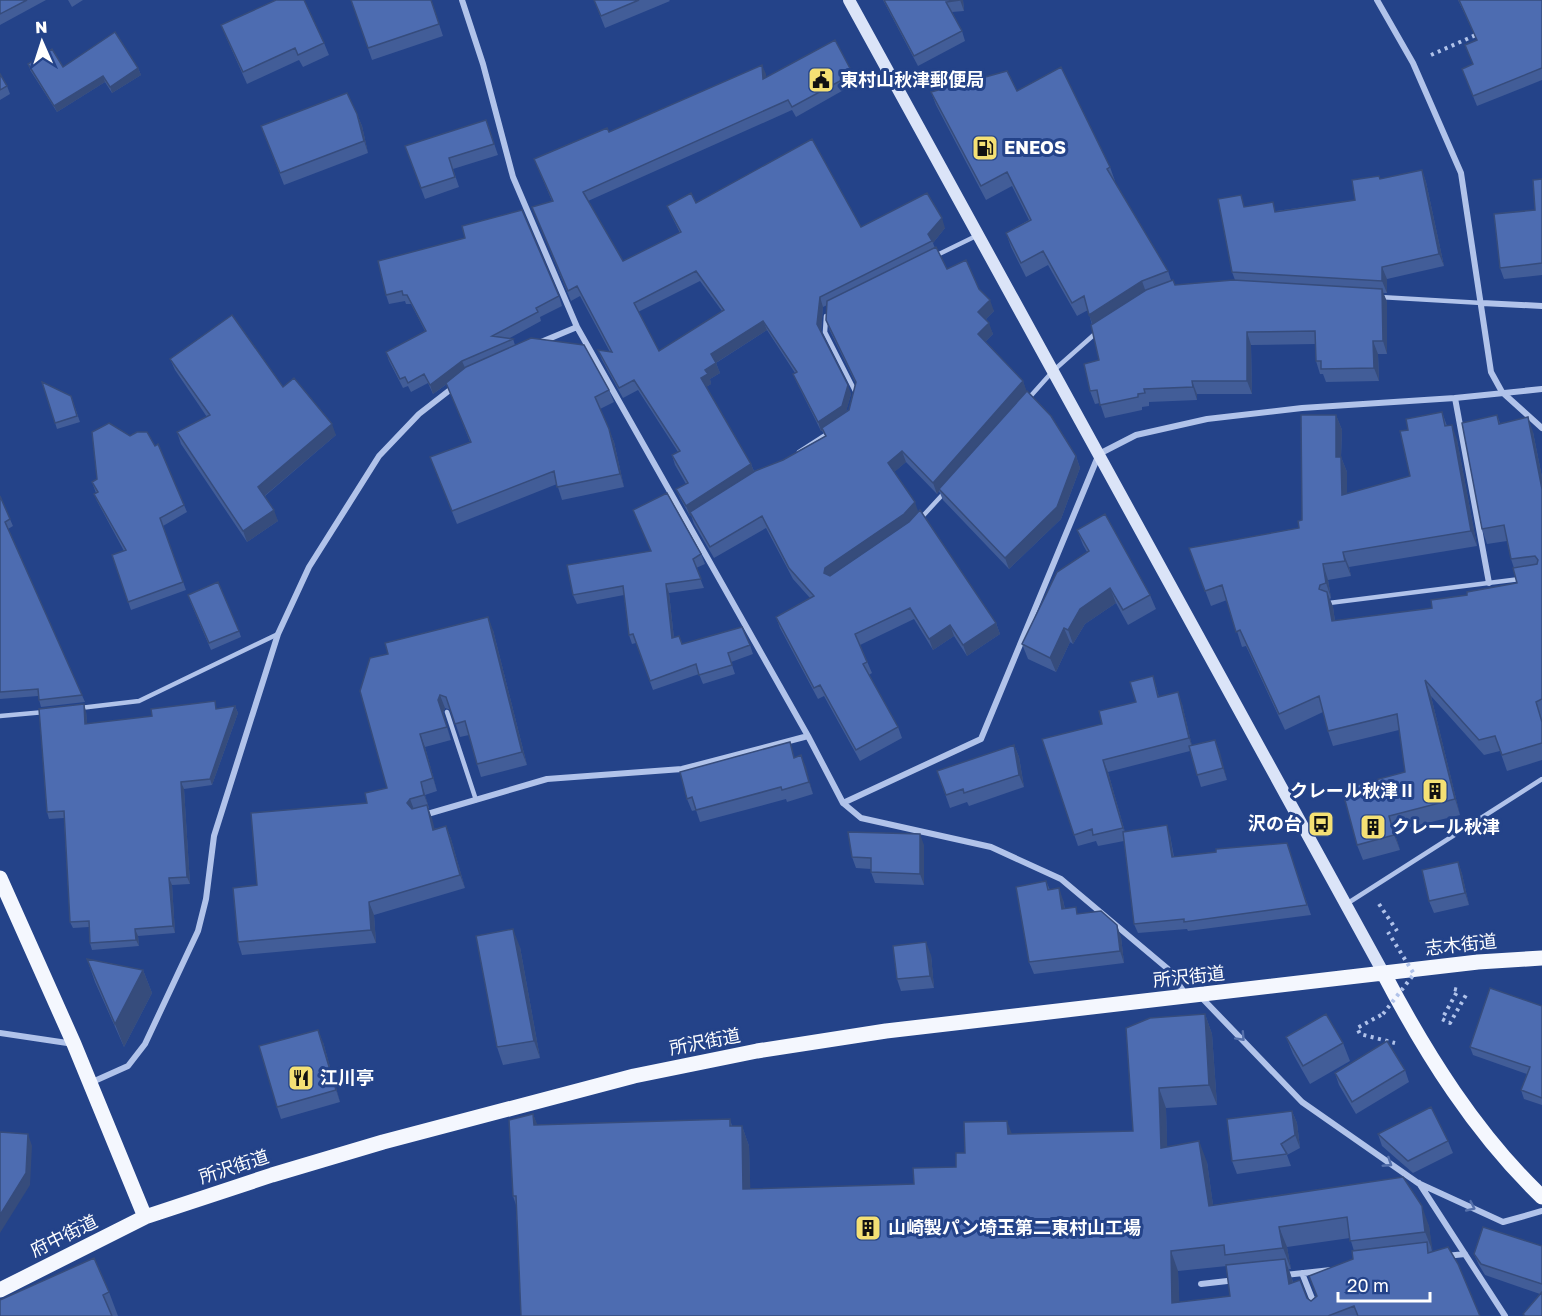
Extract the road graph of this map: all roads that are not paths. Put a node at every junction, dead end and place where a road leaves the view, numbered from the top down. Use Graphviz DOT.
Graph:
graph roads {
  1 [pos="462,0"];
  2 [pos="849,0"];
  3 [pos="1377,0"];
  4 [pos="978,234"];
  5 [pos="928,259"];
  6 [pos="1375,297"];
  7 [pos="1482,303"];
  8 [pos="1542,306"];
  9 [pos="827,309"];
  10 [pos="577,327"];
  11 [pos="1101,328"];
  12 [pos="532,346"];
  13 [pos="1053,371"];
  14 [pos="460,382"];
  15 [pos="1542,389"];
  16 [pos="1502,392"];
  17 [pos="1455,398"];
  18 [pos="854,402"];
  19 [pos="1022,406"];
  20 [pos="1542,428"];
  21 [pos="829,432"];
  22 [pos="1099,454"];
  23 [pos="789,458"];
  24 [pos="950,485"];
  25 [pos="698,516"];
  26 [pos="919,521"];
  27 [pos="687,522"];
  28 [pos="1529,578"];
  29 [pos="1489,583"];
  30 [pos="1329,603"];
  31 [pos="278,634"];
  32 [pos="70,709"];
  33 [pos="46,711"];
  34 [pos="447,712"];
  35 [pos="0,716"];
  36 [pos="808,736"];
  37 [pos="1542,779"];
  38 [pos="476,800"];
  39 [pos="843,803"];
  40 [pos="417,817"];
  41 [pos="0,878"];
  42 [pos="1346,905"];
  43 [pos="1542,958"];
  44 [pos="1384,974"];
  45 [pos="1193,996"];
  46 [pos="0,1033"];
  47 [pos="74,1044"];
  48 [pos="90,1083"];
  49 [pos="1418,1183"];
  50 [pos="1542,1197"];
  51 [pos="1542,1211"];
  52 [pos="145,1217"];
  53 [pos="1465,1254"];
  54 [pos="1441,1257"];
  55 [pos="1337,1269"];
  56 [pos="1302,1273"];
  57 [pos="1280,1275"];
  58 [pos="1246,1279"];
  59 [pos="1201,1284"];
  60 [pos="0,1290"];
  61 [pos="1319,1316"];
  62 [pos="1505,1316"];
  1 -- 10 [label="street"];
  2 -- 4 [label="street"];
  3 -- 7 [label="street"];
  4 -- 5 [label="lane"];
  4 -- 13 [label="street"];
  6 -- 7 [label="lane"];
  7 -- 8 [label="street"];
  7 -- 16 [label="street"];
  9 -- 18 [label="lane"];
  10 -- 12 [label="street"];
  10 -- 27 [label="street"];
  11 -- 13 [label="lane"];
  13 -- 19 [label="lane"];
  13 -- 22 [label="street"];
  14 -- 31 [label="street"];
  15 -- 16 [label="street"];
  16 -- 17 [label="street"];
  16 -- 20 [label="street"];
  17 -- 22 [label="street"];
  17 -- 29 [label="street"];
  21 -- 23 [label="lane"];
  22 -- 39 [label="street"];
  22 -- 42 [label="street"];
  24 -- 26 [label="lane"];
  25 -- 27 [label="lane"];
  27 -- 36 [label="street"];
  28 -- 29 [label="lane"];
  29 -- 30 [label="lane"];
  31 -- 32 [label="lane"];
  31 -- 48 [label="street"];
  33 -- 35 [label="lane"];
  34 -- 38 [label="lane"];
  36 -- 38 [label="street"];
  36 -- 39 [label="street"];
  37 -- 42 [label="lane"];
  38 -- 40 [label="street"];
  39 -- 45 [label="street"];
  41 -- 47 [label="main road"];
  42 -- 44 [label="street"];
  43 -- 44 [label="main road, 志木街道"];
  44 -- 45 [label="main road, 所沢街道"];
  44 -- 50 [label="main road"];
  45 -- 49 [label="street, one-way"];
  45 -- 52 [label="main road, 所沢街道"];
  46 -- 47 [label="street"];
  47 -- 48 [label="main road"];
  48 -- 52 [label="main road"];
  49 -- 51 [label="street, one-way"];
  49 -- 53 [label="street"];
  52 -- 60 [label="main road, 府中街道"];
  53 -- 54 [label="street"];
  53 -- 62 [label="street"];
  55 -- 56 [label="street"];
  56 -- 57 [label="street"];
  56 -- 61 [label="street"];
  58 -- 59 [label="street"];
}
